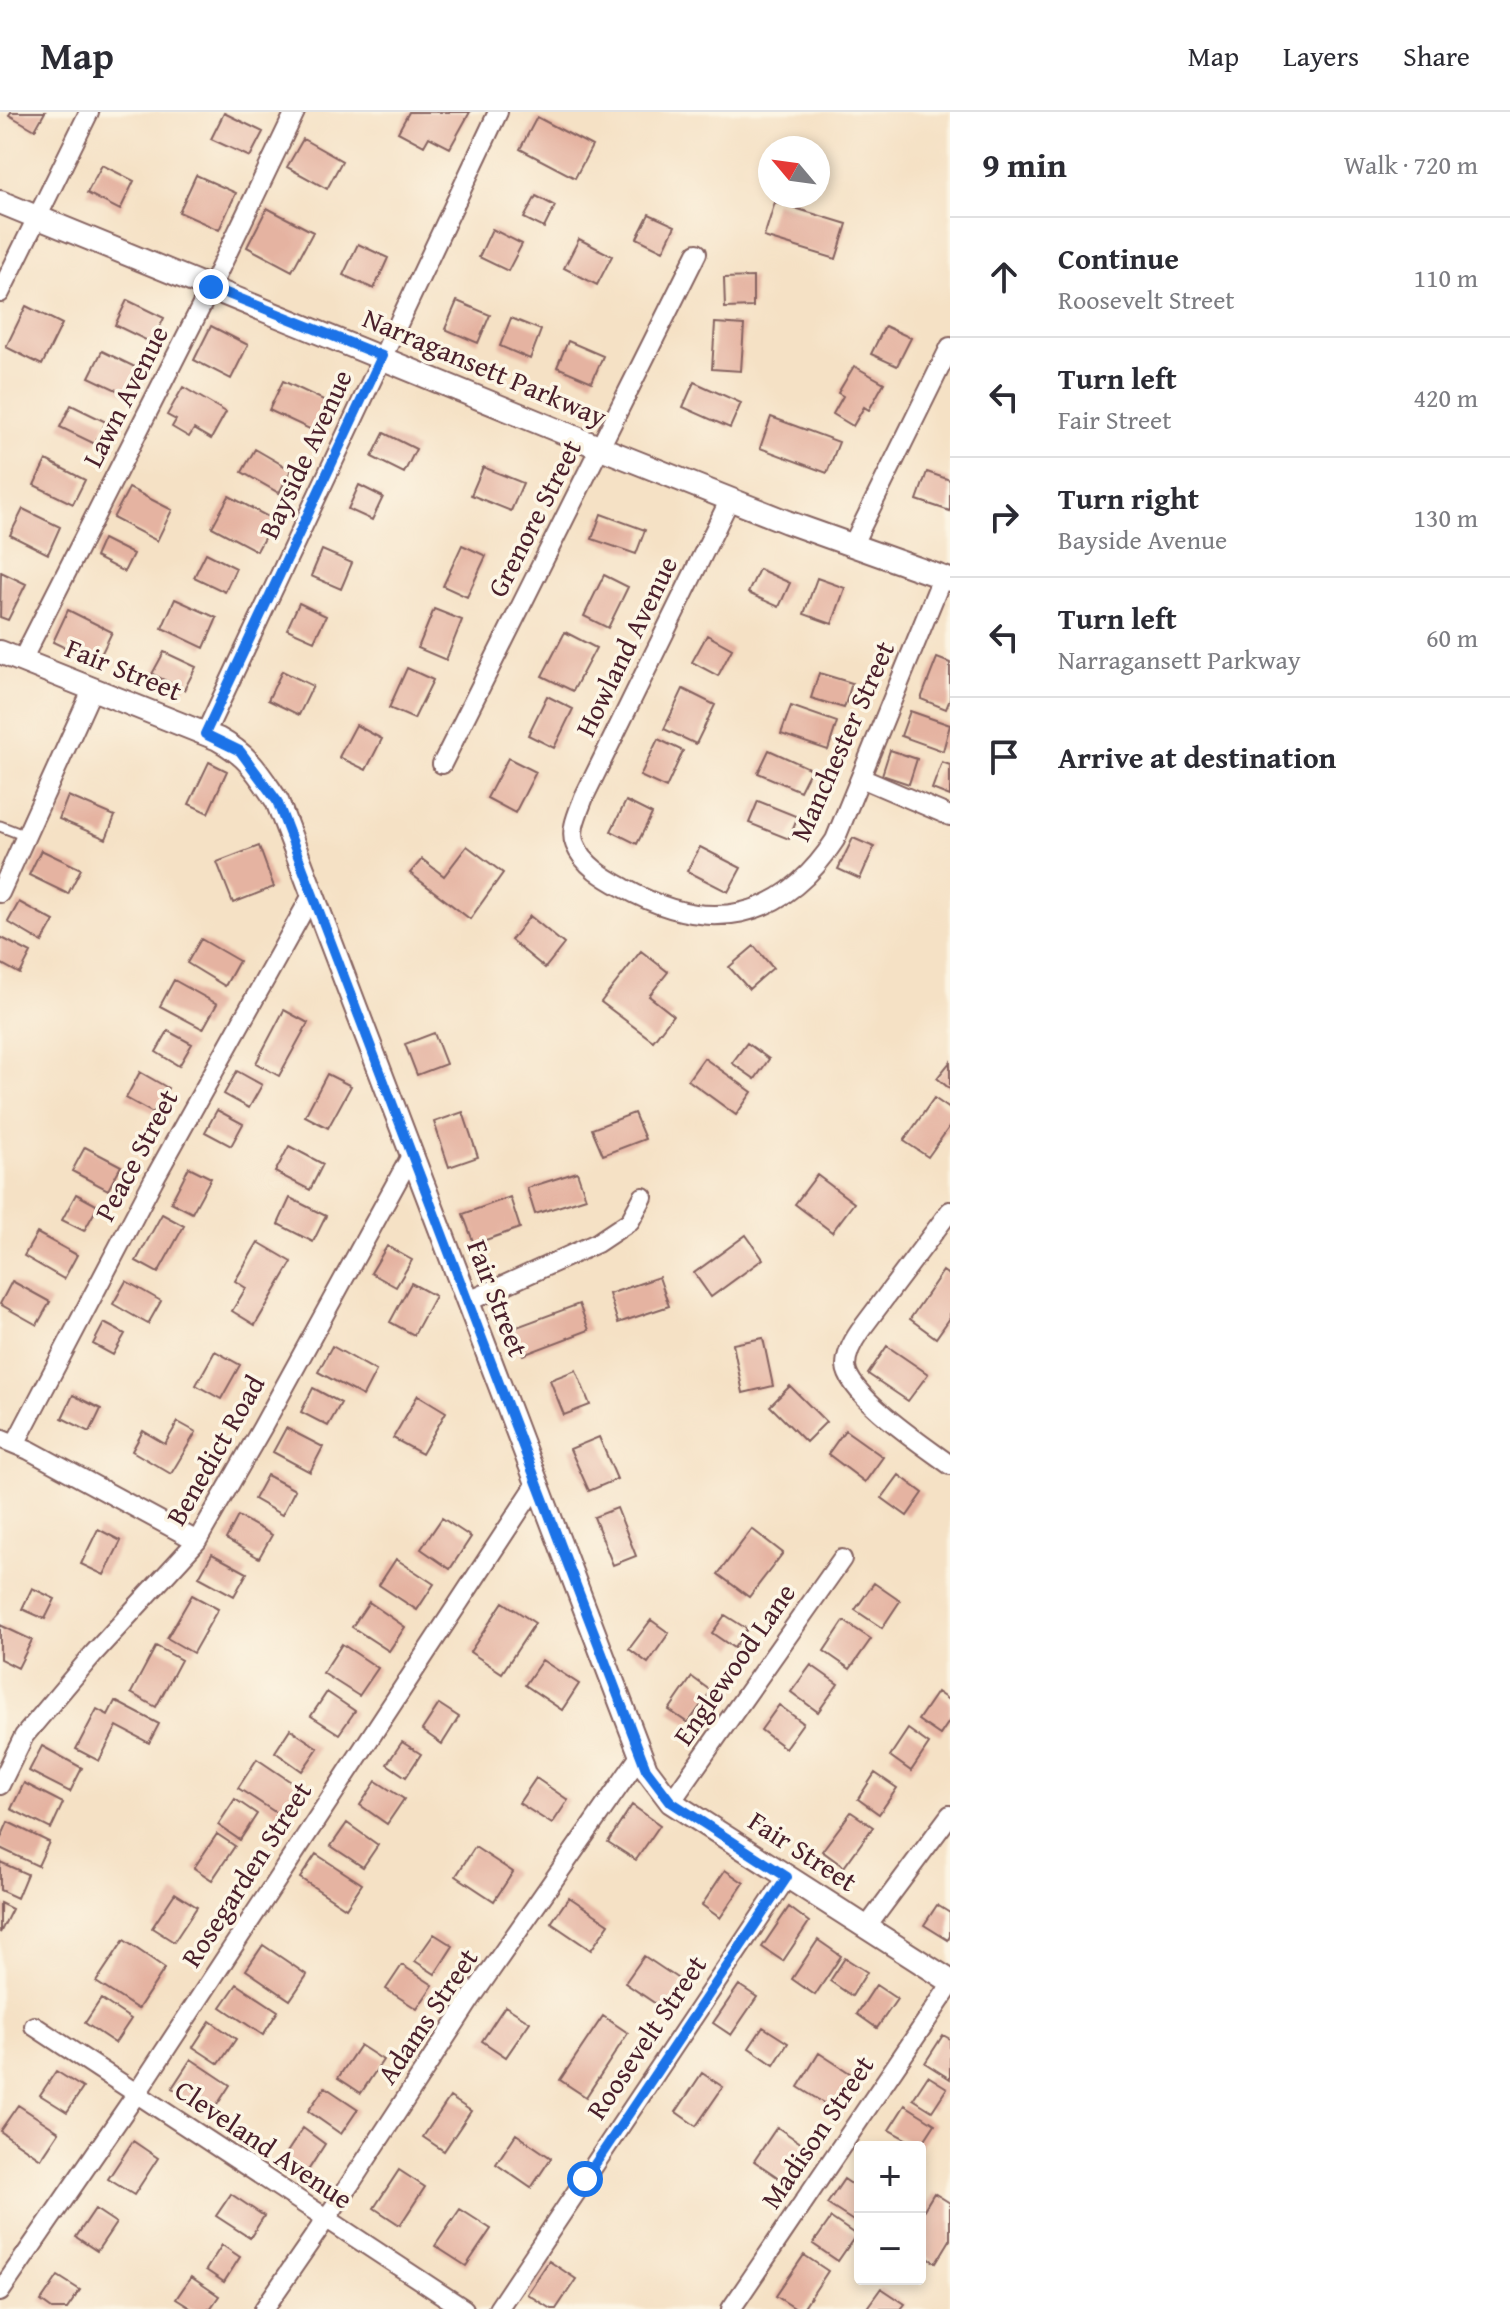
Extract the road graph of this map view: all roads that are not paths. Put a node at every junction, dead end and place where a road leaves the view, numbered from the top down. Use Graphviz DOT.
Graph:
graph roads {
  1 [pos="89,112"];
  2 [pos="295,112"];
  3 [pos="498,112"];
  4 [pos="0,202"];
  5 [pos="39,217"];
  6 [pos="697,253"];
  7 [pos="211,287"];
  8 [pos="0,293"];
  9 [pos="950,347"];
  10 [pos="382,356"];
  11 [pos="601,448"];
  12 [pos="730,499"];
  13 [pos="853,544"];
  14 [pos="946,579"];
  15 [pos="0,652"];
  16 [pos="22,660"];
  17 [pos="93,688"];
  18 [pos="205,734"];
  19 [pos="442,764"];
  20 [pos="861,778"];
  21 [pos="950,816"];
  22 [pos="576,820"];
  23 [pos="0,826"];
  24 [pos="26,836"];
  25 [pos="0,893"];
  26 [pos="312,895"];
  27 [pos="412,1154"];
  28 [pos="643,1197"];
  29 [pos="950,1211"];
  30 [pos="467,1302"];
  31 [pos="8,1441"];
  32 [pos="950,1465"];
  33 [pos="536,1485"];
  34 [pos="197,1541"];
  35 [pos="842,1559"];
  36 [pos="640,1756"];
  37 [pos="0,1785"];
  38 [pos="671,1802"];
  39 [pos="950,1815"];
  40 [pos="787,1877"];
  41 [pos="866,1928"];
  42 [pos="950,1983"];
  43 [pos="34,2026"];
  44 [pos="137,2093"];
  45 [pos="326,2219"];
  46 [pos="0,2292"];
  47 [pos="264,2309"];
  48 [pos="464,2309"];
  49 [pos="498,2309"];
  50 [pos="731,2309"];
  1 -- 5 [label="street"];
  2 -- 7 [label="street, Lawn Avenue"];
  3 -- 10 [label="street, Bayside Avenue"];
  4 -- 5 [label="street, Narragansett Parkway"];
  5 -- 7 [label="street, Narragansett Parkway"];
  5 -- 8 [label="street"];
  6 -- 11 [label="street, Grenore Street"];
  7 -- 10 [label="street, Narragansett Parkway"];
  7 -- 16 [label="street, Lawn Avenue"];
  9 -- 13 [label="street"];
  10 -- 11 [label="street, Narragansett Parkway"];
  10 -- 18 [label="street, Bayside Avenue"];
  11 -- 12 [label="street, Narragansett Parkway"];
  11 -- 19 [label="street, Grenore Street"];
  12 -- 13 [label="street, Narragansett Parkway"];
  12 -- 22 [label="street, Howland Avenue"];
  13 -- 14 [label="street, Narragansett Parkway"];
  14 -- 20 [label="street, Manchester Street"];
  15 -- 16 [label="street, Fair Street"];
  16 -- 17 [label="street, Fair Street"];
  17 -- 18 [label="street, Fair Street"];
  17 -- 24 [label="street"];
  18 -- 26 [label="street, Fair Street"];
  20 -- 21 [label="street"];
  20 -- 22 [label="street, Manchester Street"];
  23 -- 24 [label="lane"];
  24 -- 25 [label="street"];
  26 -- 27 [label="street, Fair Street"];
  26 -- 31 [label="street, Peace Street"];
  27 -- 30 [label="street, Fair Street"];
  27 -- 34 [label="street, Benedict Road"];
  28 -- 30 [label="street"];
  29 -- 32 [label="street"];
  30 -- 33 [label="street, Fair Street"];
  31 -- 34 [label="street"];
  33 -- 36 [label="street, Fair Street"];
  33 -- 44 [label="street, Rosegarden Street"];
  34 -- 37 [label="street, Benedict Road"];
  35 -- 38 [label="street, Englewood Lane"];
  36 -- 38 [label="street, Fair Street"];
  36 -- 45 [label="street, Adams Street"];
  38 -- 40 [label="street, Fair Street"];
  39 -- 41 [label="street"];
  40 -- 41 [label="street, Fair Street"];
  40 -- 49 [label="street, Roosevelt Street"];
  41 -- 42 [label="street, Fair Street"];
  42 -- 50 [label="street, Madison Street"];
  43 -- 44 [label="street, Cleveland Avenue"];
  44 -- 45 [label="street, Cleveland Avenue"];
  44 -- 46 [label="street, Rosegarden Street"];
  45 -- 47 [label="street, Adams Street"];
  45 -- 48 [label="street, Cleveland Avenue"];
}
